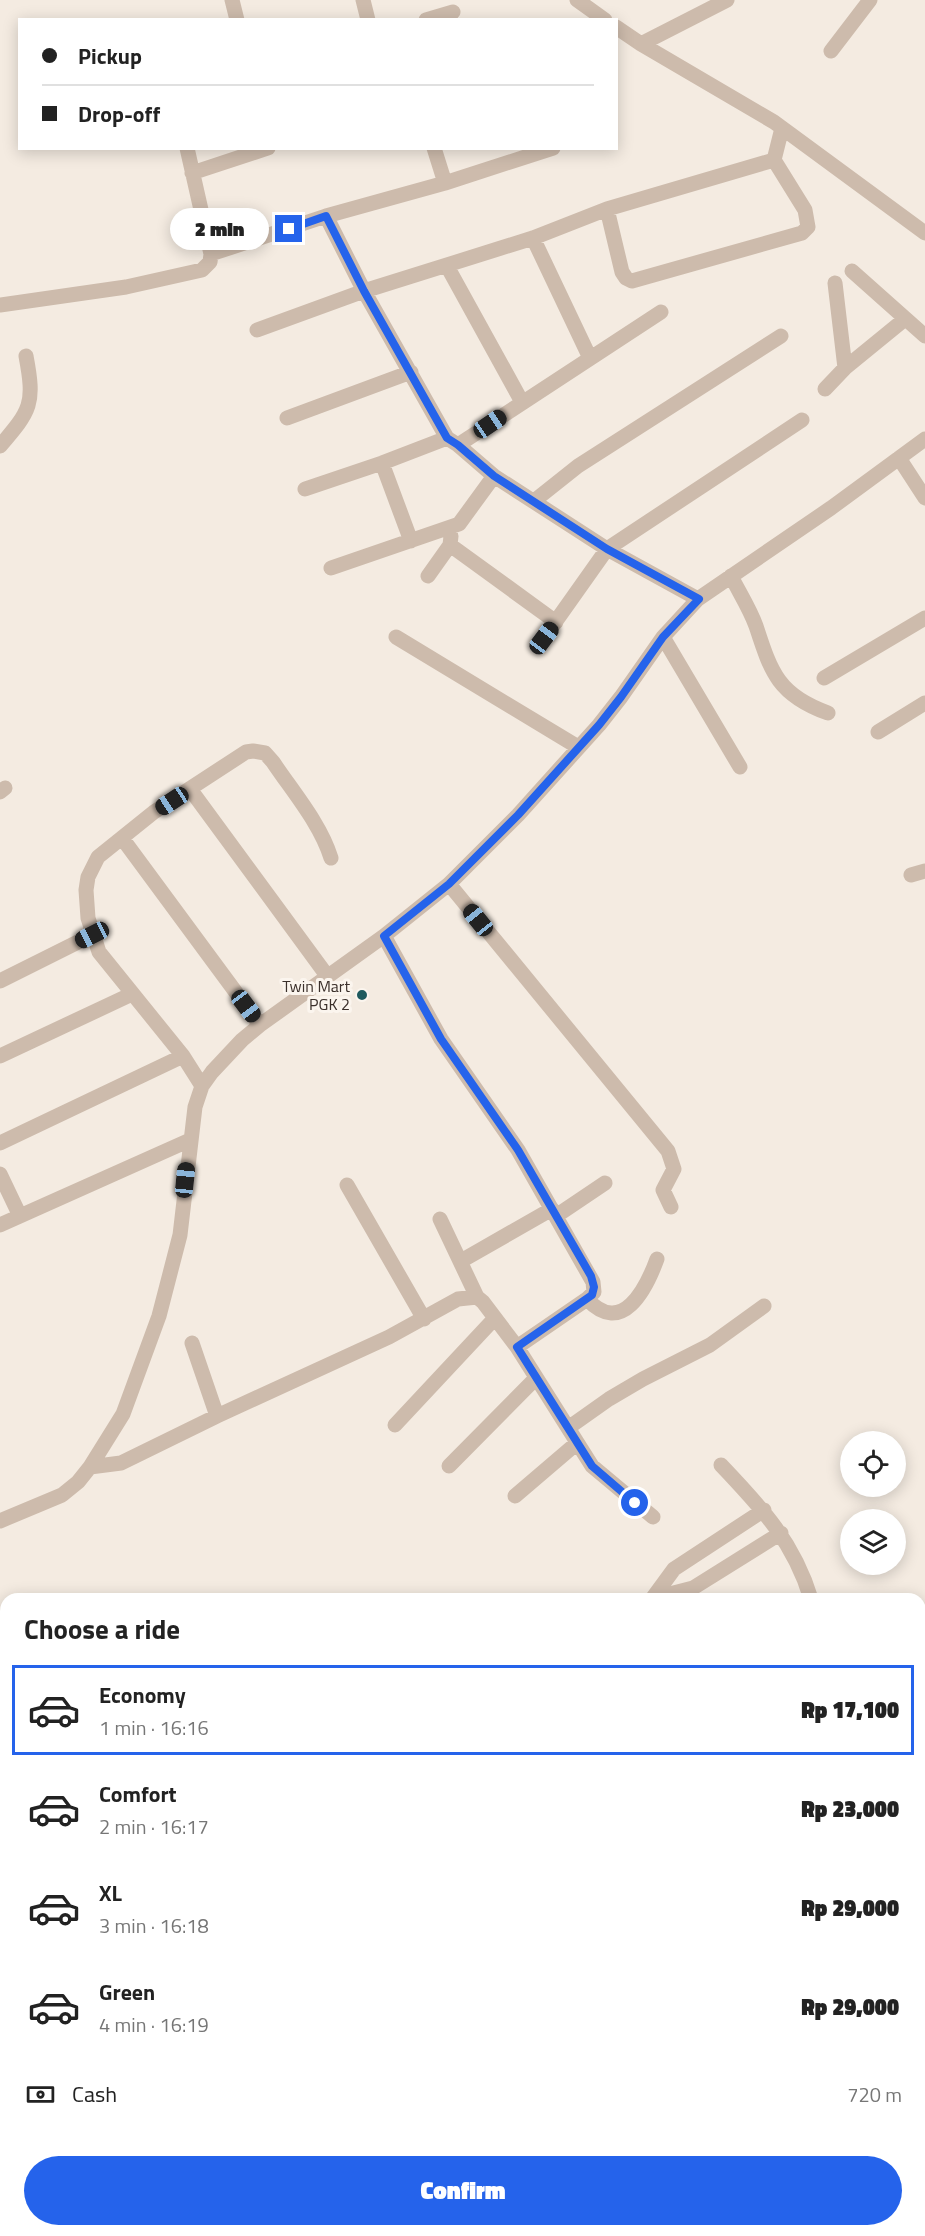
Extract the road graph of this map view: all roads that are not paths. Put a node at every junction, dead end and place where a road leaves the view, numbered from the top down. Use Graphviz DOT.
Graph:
graph roads {
  1 [pos="232,0"];
  2 [pos="363,0"];
  3 [pos="577,0"];
  4 [pos="727,0"];
  5 [pos="870,0"];
  6 [pos="453,12"];
  7 [pos="236,18"];
  8 [pos="368,18"];
  9 [pos="433,18"];
  10 [pos="602,18"];
  11 [pos="618,28"];
  12 [pos="640,44"];
  13 [pos="831,51"];
  14 [pos="783,128"];
  15 [pos="187,150"];
  16 [pos="262,150"];
  17 [pos="435,150"];
  18 [pos="541,150"];
  19 [pos="522,153"];
  20 [pos="774,160"];
  21 [pos="192,173"];
  22 [pos="445,183"];
  23 [pos="607,209"];
  24 [pos="326,216"];
  25 [pos="925,234"];
  26 [pos="532,238"];
  27 [pos="211,254"];
  28 [pos="447,266"];
  29 [pos="852,271"];
  30 [pos="835,283"];
  31 [pos="364,291"];
  32 [pos="0,305"];
  33 [pos="661,312"];
  34 [pos="905,319"];
  35 [pos="257,330"];
  36 [pos="781,336"];
  37 [pos="925,336"];
  38 [pos="26,356"];
  39 [pos="590,358"];
  40 [pos="845,368"];
  41 [pos="411,372"];
  42 [pos="825,388"];
  43 [pos="522,402"];
  44 [pos="287,418"];
  45 [pos="802,420"];
  46 [pos="925,439"];
  47 [pos="453,442"];
  48 [pos="0,446"];
  49 [pos="899,458"];
  50 [pos="382,463"];
  51 [pos="494,476"];
  52 [pos="305,489"];
  53 [pos="925,498"];
  54 [pos="534,501"];
  55 [pos="452,527"];
  56 [pos="411,541"];
  57 [pos="450,545"];
  58 [pos="607,549"];
  59 [pos="331,568"];
  60 [pos="428,576"];
  61 [pos="731,576"];
  62 [pos="699,599"];
  63 [pos="925,618"];
  64 [pos="556,622"];
  65 [pos="396,637"];
  66 [pos="663,637"];
  67 [pos="544,638"];
  68 [pos="824,678"];
  69 [pos="925,703"];
  70 [pos="828,713"];
  71 [pos="878,732"];
  72 [pos="578,747"];
  73 [pos="740,767"];
  74 [pos="190,789"];
  75 [pos="122,838"];
  76 [pos="332,858"];
  77 [pos="449,884"];
  78 [pos="92,935"];
  79 [pos="384,936"];
  80 [pos="328,977"];
  81 [pos="1,979"];
  82 [pos="132,994"];
  83 [pos="260,1025"];
  84 [pos="0,1056"];
  85 [pos="183,1056"];
  86 [pos="202,1086"];
  87 [pos="190,1140"];
  88 [pos="0,1143"];
  89 [pos="0,1174"];
  90 [pos="606,1183"];
  91 [pos="347,1185"];
  92 [pos="671,1208"];
  93 [pos="554,1212"];
  94 [pos="20,1216"];
  95 [pos="440,1219"];
  96 [pos="0,1225"];
  97 [pos="657,1259"];
  98 [pos="461,1261"];
  99 [pos="477,1297"];
  100 [pos="587,1299"];
  101 [pos="764,1306"];
  102 [pos="495,1318"];
  103 [pos="424,1319"];
  104 [pos="192,1343"];
  105 [pos="517,1347"];
  106 [pos="536,1378"];
  107 [pos="217,1416"];
  108 [pos="395,1425"];
  109 [pos="568,1428"];
  110 [pos="577,1443"];
  111 [pos="721,1465"];
  112 [pos="449,1466"];
  113 [pos="90,1467"];
  114 [pos="515,1496"];
  115 [pos="764,1510"];
  116 [pos="653,1517"];
  117 [pos="0,1521"];
  118 [pos="781,1533"];
  119 [pos="657,1593"];
  120 [pos="673,1593"];
  121 [pos="809,1593"];
  1 -- 7 [label="street"];
  2 -- 8 [label="street"];
  3 -- 10 [label="street"];
  4 -- 12 [label="street"];
  5 -- 13 [label="street"];
  6 -- 9 [label="street"];
  11 -- 12 [label="street"];
  12 -- 14 [label="street"];
  14 -- 20 [label="street"];
  14 -- 25 [label="street"];
  15 -- 21 [label="street"];
  16 -- 21 [label="street"];
  17 -- 22 [label="street"];
  18 -- 19 [label="street"];
  19 -- 22 [label="street"];
  20 -- 23 [label="street"];
  20 -- 23 [label="street"];
  21 -- 27 [label="street"];
  22 -- 24 [label="street"];
  23 -- 26 [label="street"];
  24 -- 27 [label="street"];
  24 -- 31 [label="street"];
  26 -- 28 [label="street"];
  26 -- 39 [label="street"];
  27 -- 32 [label="street"];
  28 -- 31 [label="street"];
  28 -- 43 [label="street"];
  29 -- 34 [label="street"];
  30 -- 40 [label="street"];
  31 -- 35 [label="street"];
  31 -- 41 [label="street"];
  33 -- 39 [label="street"];
  34 -- 37 [label="street"];
  34 -- 40 [label="street"];
  36 -- 54 [label="street"];
  38 -- 48 [label="street"];
  39 -- 43 [label="street"];
  40 -- 42 [label="street"];
  41 -- 44 [label="street"];
  41 -- 47 [label="street"];
  43 -- 47 [label="street"];
  45 -- 58 [label="street"];
  46 -- 49 [label="street"];
  47 -- 50 [label="street"];
  47 -- 51 [label="street"];
  49 -- 53 [label="street"];
  49 -- 61 [label="street"];
  50 -- 52 [label="street"];
  50 -- 56 [label="street"];
  51 -- 54 [label="street"];
  51 -- 55 [label="street"];
  54 -- 58 [label="street"];
  55 -- 56 [label="street"];
  55 -- 57 [label="street"];
  56 -- 59 [label="street"];
  57 -- 60 [label="street"];
  57 -- 64 [label="street"];
  58 -- 62 [label="street"];
  58 -- 64 [label="street"];
  61 -- 62 [label="street"];
  61 -- 70 [label="street"];
  62 -- 66 [label="street"];
  63 -- 68 [label="street"];
  64 -- 67 [label="street"];
  65 -- 72 [label="street"];
  66 -- 72 [label="street"];
  66 -- 73 [label="street"];
  69 -- 71 [label="street"];
  72 -- 77 [label="street"];
  74 -- 75 [label="street"];
  74 -- 76 [label="street"];
  74 -- 80 [label="street"];
  75 -- 78 [label="street"];
  75 -- 83 [label="street"];
  77 -- 79 [label="street"];
  77 -- 92 [label="street"];
  78 -- 81 [label="street"];
  78 -- 82 [label="street"];
  79 -- 80 [label="street"];
  79 -- 93 [label="street"];
  80 -- 83 [label="street"];
  82 -- 84 [label="street"];
  82 -- 85 [label="street"];
  83 -- 86 [label="street"];
  85 -- 86 [label="street"];
  85 -- 88 [label="street"];
  86 -- 87 [label="street"];
  87 -- 94 [label="street"];
  87 -- 113 [label="street"];
  89 -- 94 [label="street"];
  90 -- 93 [label="street"];
  91 -- 103 [label="street"];
  93 -- 98 [label="street"];
  93 -- 100 [label="street"];
  94 -- 96 [label="street"];
  95 -- 98 [label="street"];
  97 -- 100 [label="street"];
  98 -- 99 [label="street"];
  99 -- 102 [label="street"];
  99 -- 103 [label="street"];
  100 -- 105 [label="street"];
  101 -- 109 [label="street"];
  102 -- 105 [label="street"];
  102 -- 108 [label="street"];
  103 -- 107 [label="street"];
  104 -- 107 [label="street"];
  105 -- 106 [label="street"];
  106 -- 109 [label="street"];
  106 -- 112 [label="street"];
  107 -- 113 [label="street"];
  109 -- 110 [label="street"];
  110 -- 114 [label="street"];
  110 -- 116 [label="street"];
  111 -- 115 [label="street"];
  113 -- 117 [label="street"];
  115 -- 118 [label="street"];
  115 -- 119 [label="street"];
  118 -- 120 [label="street"];
  118 -- 121 [label="street"];
}
